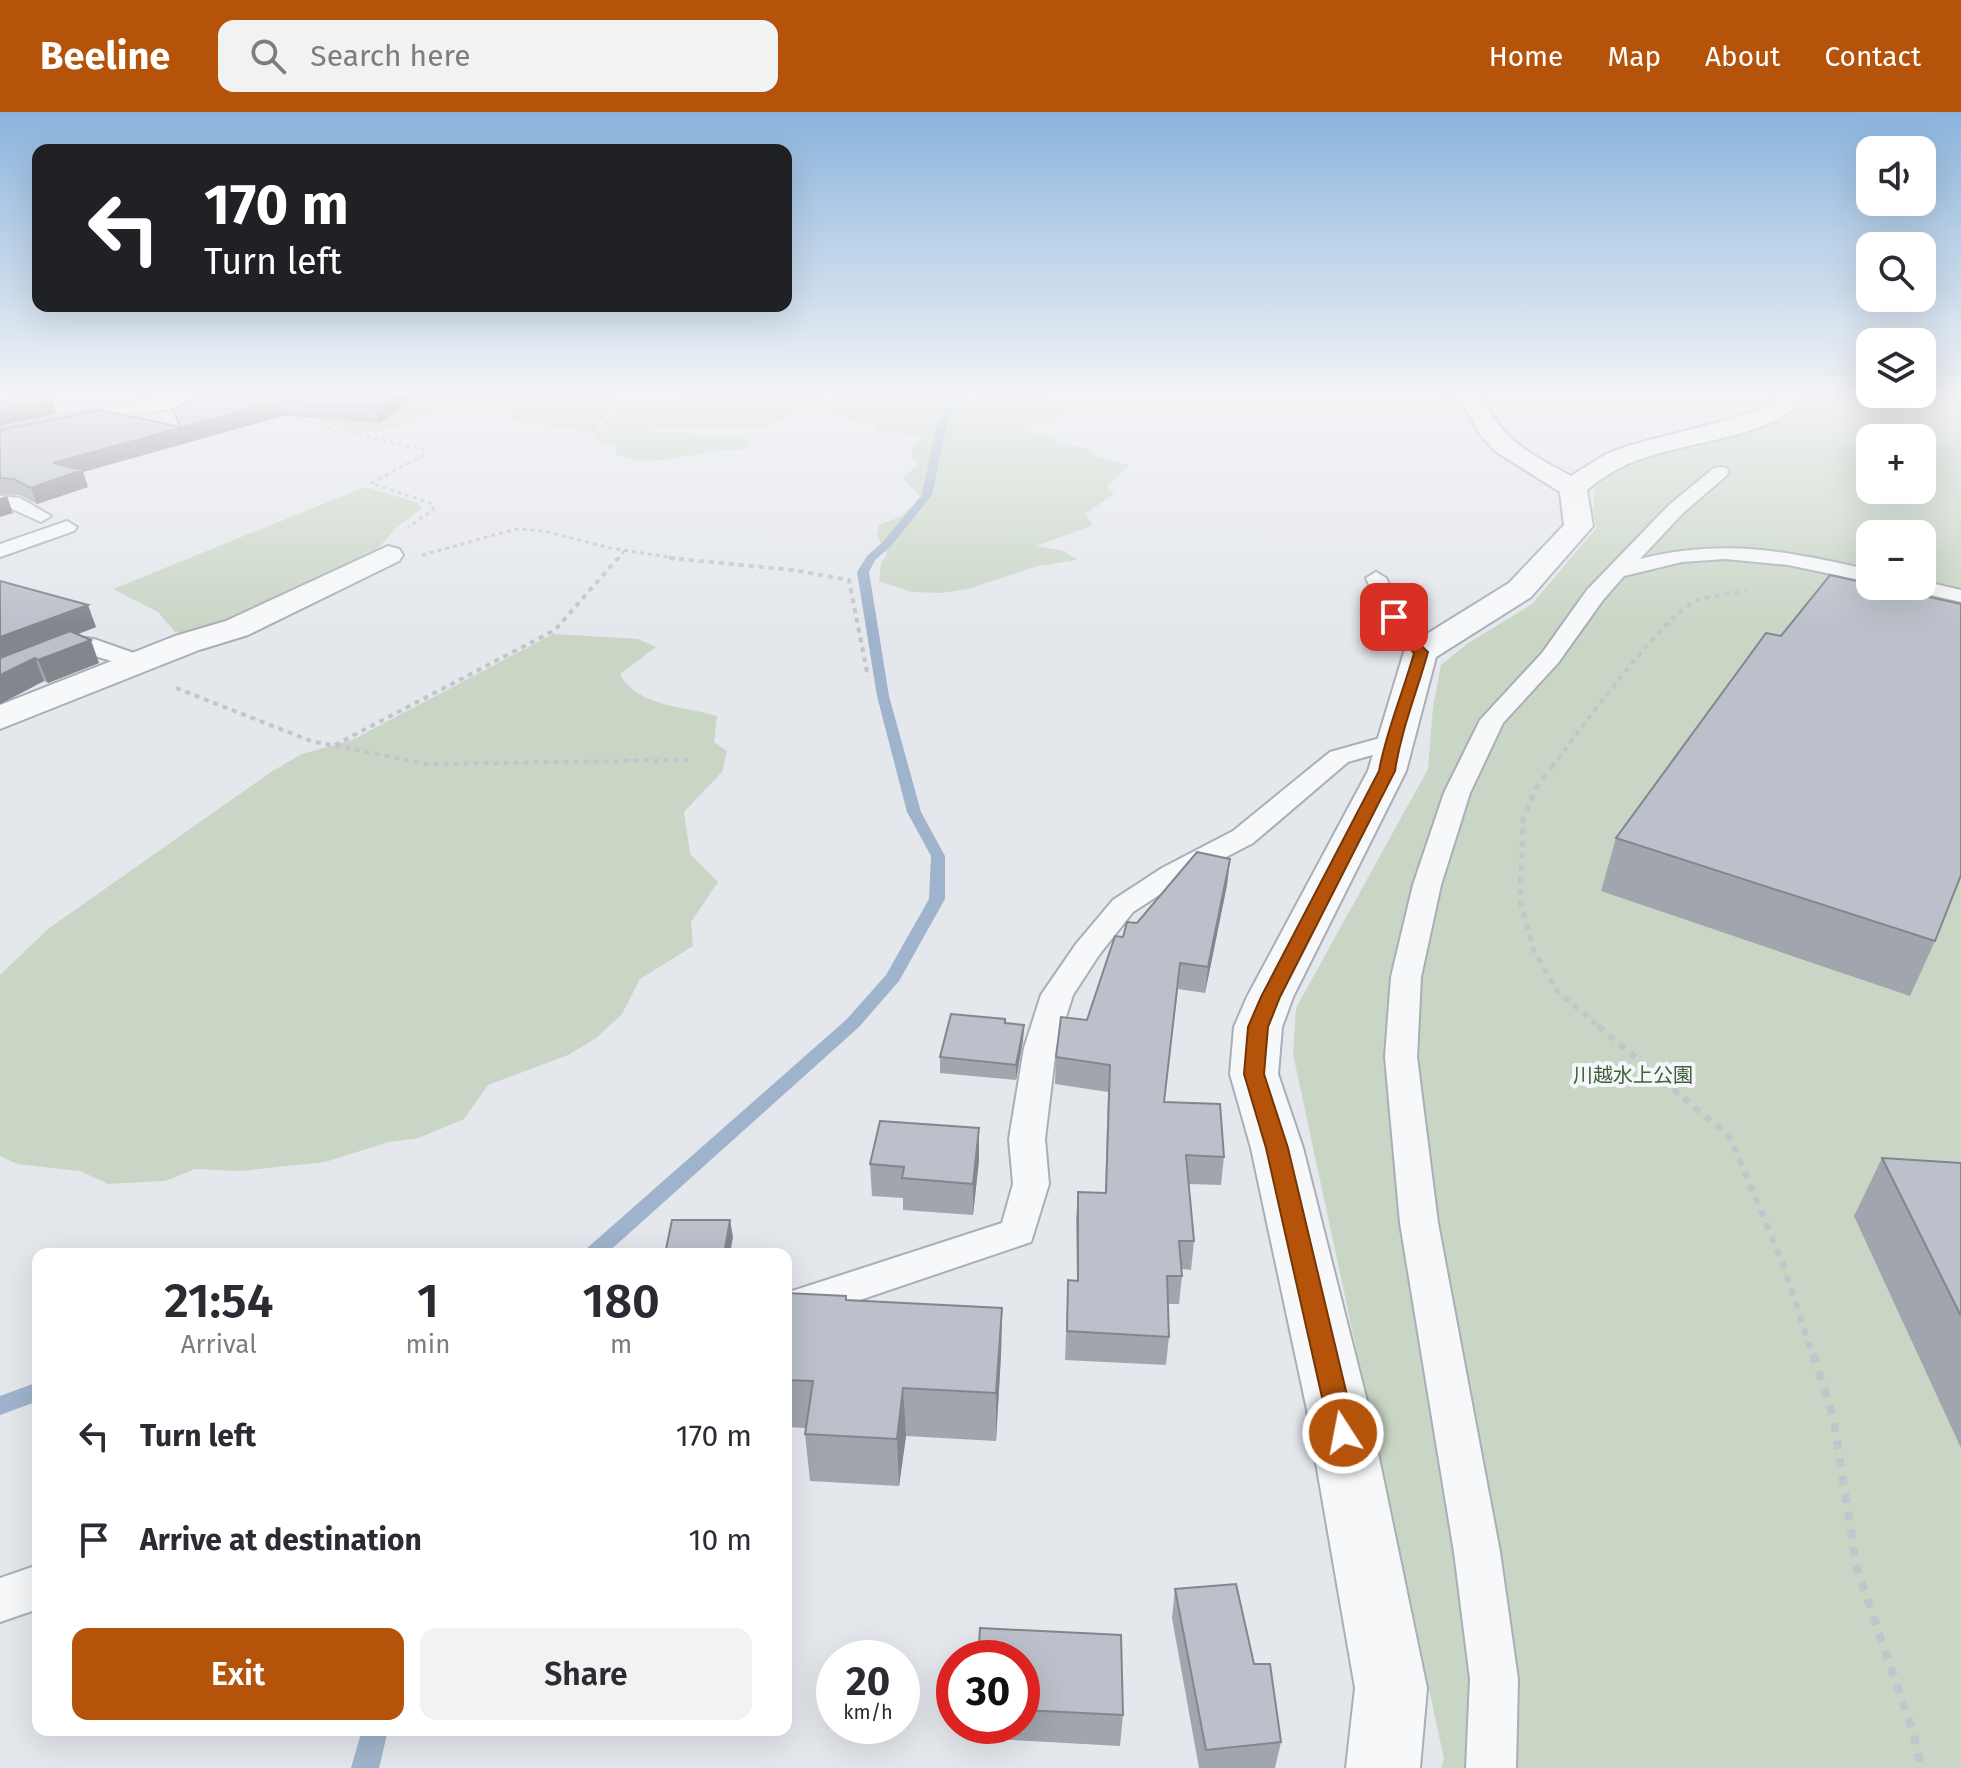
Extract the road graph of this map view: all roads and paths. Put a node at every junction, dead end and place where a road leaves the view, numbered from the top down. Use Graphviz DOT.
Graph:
graph roads {
  1 [pos="393,471"];
  2 [pos="1545,471"];
  3 [pos="1590,471"];
  4 [pos="1720,472"];
  5 [pos="1573,488"];
  6 [pos="0,502"];
  7 [pos="41,516"];
  8 [pos="67,527"];
  9 [pos="0,551"];
  10 [pos="624,551"];
  11 [pos="388,555"];
  12 [pos="1617,572"];
  13 [pos="1856,573"];
  14 [pos="1376,578"];
  15 [pos="1936,590"];
  16 [pos="1756,591"];
  17 [pos="1961,596"];
  18 [pos="1421,652"];
  19 [pos="134,666"];
  20 [pos="0,675"];
  21 [pos="868,677"];
  22 [pos="0,718"];
  23 [pos="1391,742"];
  24 [pos="334,746"];
  25 [pos="692,760"];
  26 [pos="792,1307"];
  27 [pos="32,1589"];
  28 [pos="0,1600"];
  29 [pos="1383,1768"];
  30 [pos="1491,1768"];
  31 [pos="1921,1768"];
  1 -- 11 [label="path"];
  2 -- 5 [label="street"];
  3 -- 5 [label="street"];
  4 -- 12 [label="lane"];
  5 -- 18 [label="street"];
  6 -- 7 [label="lane"];
  8 -- 9 [label="lane"];
  10 -- 11 [label="path"];
  10 -- 21 [label="path"];
  10 -- 24 [label="path"];
  11 -- 19 [label="street"];
  12 -- 13 [label="lane"];
  12 -- 30 [label="lane"];
  14 -- 18 [label="lane"];
  15 -- 17 [label="lane"];
  16 -- 31 [label="path"];
  18 -- 23 [label="street"];
  19 -- 20 [label="lane"];
  19 -- 22 [label="street"];
  19 -- 24 [label="path"];
  23 -- 26 [label="lane"];
  23 -- 29 [label="street"];
  24 -- 25 [label="path"];
  27 -- 28 [label="lane"];
}
